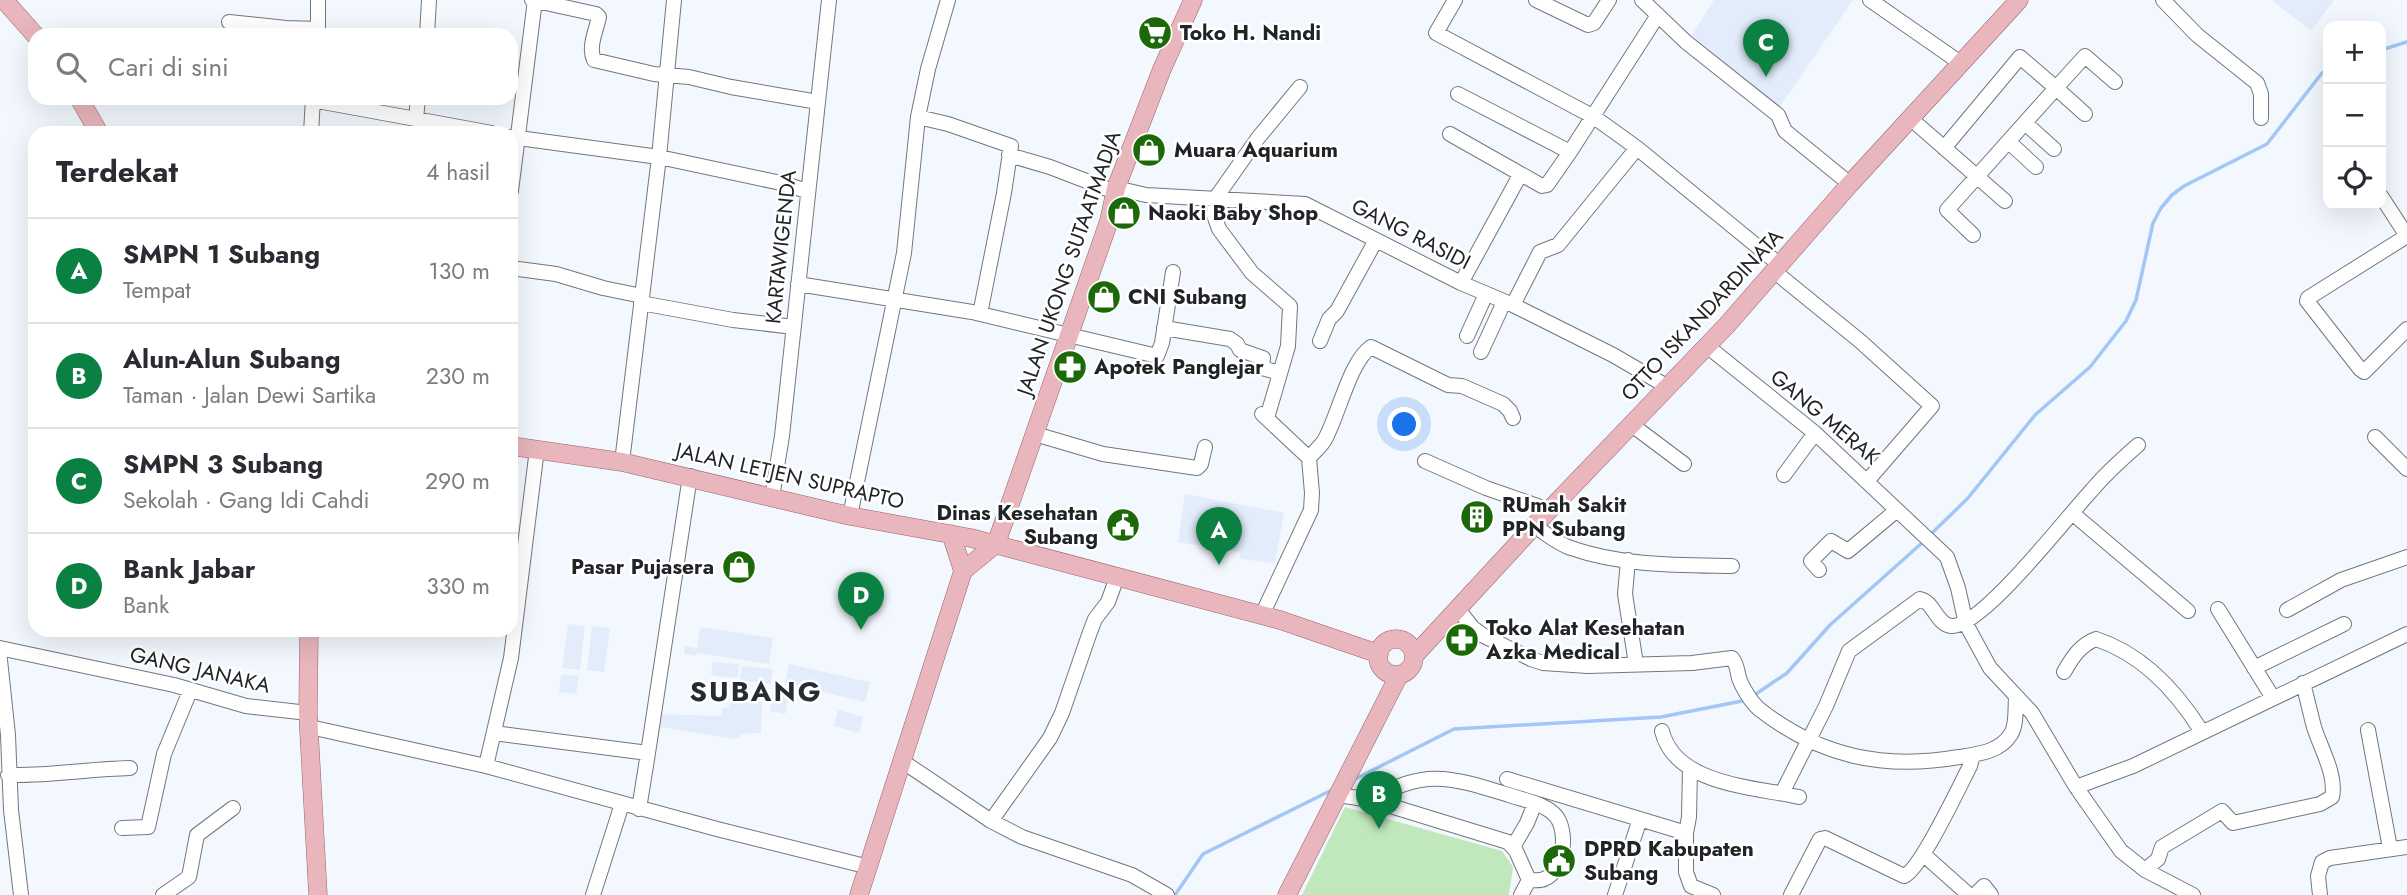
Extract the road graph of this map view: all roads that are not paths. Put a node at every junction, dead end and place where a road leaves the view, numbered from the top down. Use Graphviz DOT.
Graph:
graph roads {
  1 [pos="4,0"];
  2 [pos="318,0"];
  3 [pos="429,0"];
  4 [pos="534,0"];
  5 [pos="674,0"];
  6 [pos="830,0"];
  7 [pos="948,0"];
  8 [pos="1193,0"];
  9 [pos="1454,0"];
  10 [pos="1536,0"];
  11 [pos="1609,0"];
  12 [pos="1642,0"];
  13 [pos="1870,0"];
  14 [pos="2019,0"];
  15 [pos="2163,0"];
  16 [pos="1658,15"];
  17 [pos="229,22"];
  18 [pos="29,28"];
  19 [pos="278,28"];
  20 [pos="318,28"];
  21 [pos="427,28"];
  22 [pos="1962,64"];
  23 [pos="668,74"];
  24 [pos="2115,82"];
  25 [pos="1300,87"];
  26 [pos="2056,88"];
  27 [pos="1458,94"];
  28 [pos="818,102"];
  29 [pos="83,105"];
  30 [pos="313,105"];
  31 [pos="341,105"];
  32 [pos="417,105"];
  33 [pos="2085,114"];
  34 [pos="918,117"];
  35 [pos="1594,117"];
  36 [pos="1910,118"];
  37 [pos="2261,118"];
  38 [pos="416,119"];
  39 [pos="2025,123"];
  40 [pos="95,126"];
  41 [pos="312,126"];
  42 [pos="454,126"];
  43 [pos="516,126"];
  44 [pos="1450,134"];
  45 [pos="518,138"];
  46 [pos="2008,142"];
  47 [pos="1637,148"];
  48 [pos="1944,148"];
  49 [pos="2054,149"];
  50 [pos="1570,152"];
  51 [pos="1009,155"];
  52 [pos="659,157"];
  53 [pos="2036,167"];
  54 [pos="1520,175"];
  55 [pos="1977,176"];
  56 [pos="1850,184"];
  57 [pos="1115,190"];
  58 [pos="807,191"];
  59 [pos="1215,199"];
  60 [pos="2005,201"];
  61 [pos="2386,206"];
  62 [pos="1973,235"];
  63 [pos="1376,240"];
  64 [pos="2404,242"];
  65 [pos="518,269"];
  66 [pos="1777,269"];
  67 [pos="1173,272"];
  68 [pos="1461,283"];
  69 [pos="798,284"];
  70 [pos="1486,294"];
  71 [pos="642,299"];
  72 [pos="894,299"];
  73 [pos="1509,304"];
  74 [pos="980,314"];
  75 [pos="794,327"];
  76 [pos="1164,328"];
  77 [pos="2407,329"];
  78 [pos="1069,335"];
  79 [pos="1466,336"];
  80 [pos="1320,341"];
  81 [pos="1707,346"];
  82 [pos="1481,352"];
  83 [pos="1280,373"];
  84 [pos="1668,387"];
  85 [pos="1513,418"];
  86 [pos="1632,425"];
  87 [pos="1815,433"];
  88 [pos="1035,435"];
  89 [pos="2375,437"];
  90 [pos="2138,445"];
  91 [pos="518,447"];
  92 [pos="1205,447"];
  93 [pos="537,449"];
  94 [pos="1309,458"];
  95 [pos="1425,461"];
  96 [pos="622,462"];
  97 [pos="1684,464"];
  98 [pos="2407,469"];
  99 [pos="1784,475"];
  100 [pos="690,476"];
  101 [pos="1868,480"];
  102 [pos="772,497"];
  103 [pos="1897,509"];
  104 [pos="1549,510"];
  105 [pos="2072,513"];
  106 [pos="850,516"];
  107 [pos="1534,526"];
  108 [pos="951,534"];
  109 [pos="996,544"];
  110 [pos="2407,557"];
  111 [pos="1628,560"];
  112 [pos="1732,566"];
  113 [pos="1819,570"];
  114 [pos="963,571"];
  115 [pos="1117,577"];
  116 [pos="518,596"];
  117 [pos="1457,608"];
  118 [pos="2218,609"];
  119 [pos="2287,610"];
  120 [pos="2188,611"];
  121 [pos="1262,615"];
  122 [pos="1966,624"];
  123 [pos="2344,624"];
  124 [pos="2407,634"];
  125 [pos="309,637"];
  126 [pos="513,637"];
  127 [pos="0,648"];
  128 [pos="1379,654"];
  129 [pos="1414,656"];
  130 [pos="0,660"];
  131 [pos="1636,664"];
  132 [pos="2254,668"];
  133 [pos="2064,672"];
  134 [pos="1399,675"];
  135 [pos="2303,683"];
  136 [pos="190,691"];
  137 [pos="2273,698"];
  138 [pos="2018,699"];
  139 [pos="309,720"];
  140 [pos="2368,730"];
  141 [pos="1662,731"];
  142 [pos="2202,732"];
  143 [pos="494,733"];
  144 [pos="4,735"];
  145 [pos="1809,739"];
  146 [pos="648,753"];
  147 [pos="1972,759"];
  148 [pos="902,761"];
  149 [pos="486,766"];
  150 [pos="130,768"];
  151 [pos="1690,768"];
  152 [pos="8,775"];
  153 [pos="1507,779"];
  154 [pos="2076,787"];
  155 [pos="1782,793"];
  156 [pos="1338,795"];
  157 [pos="1799,797"];
  158 [pos="1371,800"];
  159 [pos="1535,803"];
  160 [pos="622,804"];
  161 [pos="233,808"];
  162 [pos="639,808"];
  163 [pos="5,810"];
  164 [pos="1640,819"];
  165 [pos="991,821"];
  166 [pos="122,828"];
  167 [pos="1686,833"];
  168 [pos="2407,846"];
  169 [pos="1513,847"];
  170 [pos="2390,848"];
  171 [pos="1923,854"];
  172 [pos="869,867"];
  173 [pos="2145,870"];
  174 [pos="1529,880"];
  175 [pos="1164,893"];
  176 [pos="21,895"];
  177 [pos="163,895"];
  178 [pos="318,895"];
  179 [pos="593,895"];
  180 [pos="859,895"];
  181 [pos="1287,895"];
  182 [pos="1521,895"];
  183 [pos="1615,895"];
  184 [pos="1713,895"];
  185 [pos="1791,895"];
  186 [pos="1969,895"];
  187 [pos="1975,895"];
  188 [pos="1991,895"];
  189 [pos="2193,895"];
  190 [pos="2320,895"];
  1 -- 18 [label="main road"];
  2 -- 20 [label="street"];
  3 -- 21 [label="street"];
  4 -- 23 [label="street"];
  4 -- 43 [label="street"];
  5 -- 23 [label="street"];
  6 -- 28 [label="street, KARTAWIGENDA"];
  7 -- 34 [label="street"];
  8 -- 57 [label="main road, JALAN UKONG SUTAATMADJA"];
  9 -- 35 [label="street"];
  10 -- 11 [label="street"];
  12 -- 16 [label="street"];
  13 -- 22 [label="street"];
  14 -- 22 [label="main road, OTTO ISKANDARDINATA"];
  15 -- 37 [label="street"];
  16 -- 35 [label="street"];
  16 -- 56 [label="street"];
  17 -- 19 [label="street"];
  22 -- 36 [label="main road, OTTO ISKANDARDINATA"];
  23 -- 28 [label="street"];
  23 -- 52 [label="street"];
  24 -- 26 [label="street"];
  25 -- 59 [label="street"];
  26 -- 33 [label="street"];
  26 -- 39 [label="street"];
  26 -- 48 [label="street"];
  27 -- 50 [label="street"];
  28 -- 58 [label="street, KARTAWIGENDA"];
  29 -- 40 [label="main road"];
  30 -- 41 [label="street"];
  31 -- 38 [label="street"];
  32 -- 38 [label="street"];
  34 -- 51 [label="street"];
  34 -- 72 [label="street"];
  35 -- 47 [label="street"];
  35 -- 50 [label="street"];
  36 -- 48 [label="street"];
  36 -- 56 [label="main road, OTTO ISKANDARDINATA"];
  38 -- 42 [label="street"];
  39 -- 46 [label="street"];
  39 -- 49 [label="street"];
  44 -- 54 [label="street"];
  45 -- 52 [label="street"];
  46 -- 53 [label="street"];
  46 -- 55 [label="street"];
  47 -- 66 [label="street"];
  47 -- 73 [label="street"];
  48 -- 55 [label="street"];
  50 -- 54 [label="street"];
  51 -- 57 [label="street, GANG RASIDI"];
  51 -- 74 [label="street"];
  52 -- 58 [label="street"];
  52 -- 71 [label="street"];
  54 -- 68 [label="street"];
  55 -- 60 [label="street"];
  55 -- 62 [label="street"];
  56 -- 66 [label="main road, OTTO ISKANDARDINATA"];
  57 -- 59 [label="street, GANG RASIDI"];
  57 -- 78 [label="main road, JALAN UKONG SUTAATMADJA"];
  58 -- 69 [label="street, KARTAWIGENDA"];
  59 -- 63 [label="street, GANG RASIDI"];
  59 -- 83 [label="street"];
  61 -- 64 [label="street"];
  63 -- 68 [label="street, GANG RASIDI"];
  63 -- 80 [label="street"];
  64 -- 77 [label="street"];
  65 -- 71 [label="street"];
  66 -- 81 [label="main road, OTTO ISKANDARDINATA"];
  66 -- 101 [label="street"];
  67 -- 76 [label="street"];
  68 -- 70 [label="street, GANG RASIDI"];
  69 -- 72 [label="street"];
  69 -- 75 [label="street, KARTAWIGENDA"];
  70 -- 73 [label="street, GANG RASIDI"];
  70 -- 79 [label="street"];
  71 -- 75 [label="street"];
  71 -- 96 [label="street"];
  72 -- 74 [label="street"];
  72 -- 106 [label="street"];
  73 -- 82 [label="street"];
  73 -- 84 [label="street, GANG RASIDI"];
  74 -- 78 [label="street"];
  75 -- 102 [label="street, KARTAWIGENDA"];
  76 -- 78 [label="street"];
  76 -- 83 [label="street"];
  78 -- 88 [label="main road, JALAN UKONG SUTAATMADJA"];
  81 -- 84 [label="main road, OTTO ISKANDARDINATA"];
  81 -- 87 [label="street, GANG MERAK"];
  83 -- 94 [label="street"];
  84 -- 86 [label="main road, OTTO ISKANDARDINATA"];
  85 -- 94 [label="street"];
  86 -- 97 [label="street"];
  86 -- 104 [label="main road, OTTO ISKANDARDINATA"];
  87 -- 99 [label="street"];
  87 -- 101 [label="street, GANG MERAK"];
  88 -- 92 [label="street"];
  88 -- 109 [label="main road, JALAN UKONG SUTAATMADJA"];
  89 -- 98 [label="street"];
  90 -- 105 [label="street"];
  91 -- 93 [label="main road, JALAN LETJEN SUPRAPTO"];
  93 -- 96 [label="main road, JALAN LETJEN SUPRAPTO"];
  93 -- 116 [label="street"];
  94 -- 121 [label="street"];
  95 -- 104 [label="street"];
  96 -- 100 [label="main road, JALAN LETJEN SUPRAPTO"];
  100 -- 102 [label="main road, JALAN LETJEN SUPRAPTO"];
  100 -- 146 [label="street"];
  101 -- 103 [label="street, GANG MERAK"];
  102 -- 106 [label="main road, JALAN LETJEN SUPRAPTO"];
  103 -- 113 [label="street"];
  103 -- 122 [label="street, GANG MERAK"];
  104 -- 107 [label="main road, OTTO ISKANDARDINATA"];
  105 -- 120 [label="street"];
  105 -- 122 [label="street"];
  106 -- 108 [label="main road, JALAN LETJEN SUPRAPTO"];
  107 -- 111 [label="street"];
  107 -- 117 [label="main road, OTTO ISKANDARDINATA"];
  108 -- 109 [label="main road, JALAN LETJEN SUPRAPTO"];
  108 -- 114 [label="main road"];
  109 -- 114 [label="main road"];
  109 -- 115 [label="main road, JALAN LETJEN SUPRAPTO"];
  110 -- 119 [label="street"];
  111 -- 112 [label="street"];
  111 -- 131 [label="street"];
  114 -- 148 [label="main road"];
  115 -- 121 [label="main road, JALAN LETJEN SUPRAPTO"];
  115 -- 165 [label="street"];
  117 -- 129 [label="main road, OTTO ISKANDARDINATA"];
  117 -- 131 [label="street"];
  118 -- 132 [label="street"];
  121 -- 128 [label="main road, JALAN LETJEN SUPRAPTO"];
  122 -- 138 [label="street"];
  122 -- 145 [label="street"];
  123 -- 132 [label="street"];
  124 -- 135 [label="street"];
  125 -- 139 [label="main road"];
  126 -- 143 [label="street"];
  127 -- 136 [label="street, GANG JANAKA"];
  128 -- 129 [label="main road"];
  128 -- 134 [label="main road"];
  129 -- 134 [label="main road"];
  130 -- 144 [label="street"];
  131 -- 145 [label="street"];
  132 -- 137 [label="street"];
  133 -- 142 [label="street"];
  134 -- 156 [label="main road"];
  135 -- 137 [label="street"];
  135 -- 173 [label="street"];
  136 -- 139 [label="street, GANG JANAKA"];
  136 -- 166 [label="street"];
  137 -- 142 [label="street"];
  138 -- 147 [label="street"];
  138 -- 154 [label="street"];
  139 -- 149 [label="street, GANG JANAKA"];
  139 -- 178 [label="main road"];
  140 -- 170 [label="street"];
  141 -- 151 [label="street"];
  142 -- 154 [label="street"];
  143 -- 146 [label="street"];
  143 -- 149 [label="street"];
  144 -- 152 [label="street"];
  145 -- 147 [label="street"];
  145 -- 155 [label="street"];
  146 -- 162 [label="street"];
  147 -- 171 [label="street"];
  148 -- 165 [label="street"];
  148 -- 172 [label="main road"];
  149 -- 160 [label="street, GANG JANAKA"];
  150 -- 152 [label="street"];
  151 -- 155 [label="street"];
  151 -- 167 [label="street"];
  152 -- 163 [label="street"];
  153 -- 164 [label="street"];
  154 -- 173 [label="street"];
  155 -- 157 [label="street"];
  156 -- 158 [label="street"];
  156 -- 181 [label="main road"];
  158 -- 159 [label="street"];
  158 -- 169 [label="street"];
  159 -- 169 [label="street"];
  159 -- 174 [label="street"];
  160 -- 162 [label="street, GANG JANAKA"];
  160 -- 179 [label="street"];
  161 -- 177 [label="street"];
  162 -- 172 [label="street, GANG JANAKA"];
  163 -- 176 [label="street"];
  164 -- 167 [label="street"];
  164 -- 183 [label="street"];
  165 -- 175 [label="street"];
  167 -- 184 [label="street"];
  168 -- 170 [label="street"];
  169 -- 174 [label="street"];
  170 -- 190 [label="street"];
  171 -- 185 [label="street"];
  171 -- 186 [label="street"];
  172 -- 180 [label="main road"];
  173 -- 189 [label="street"];
  174 -- 182 [label="street"];
  187 -- 188 [label="street"];
}
